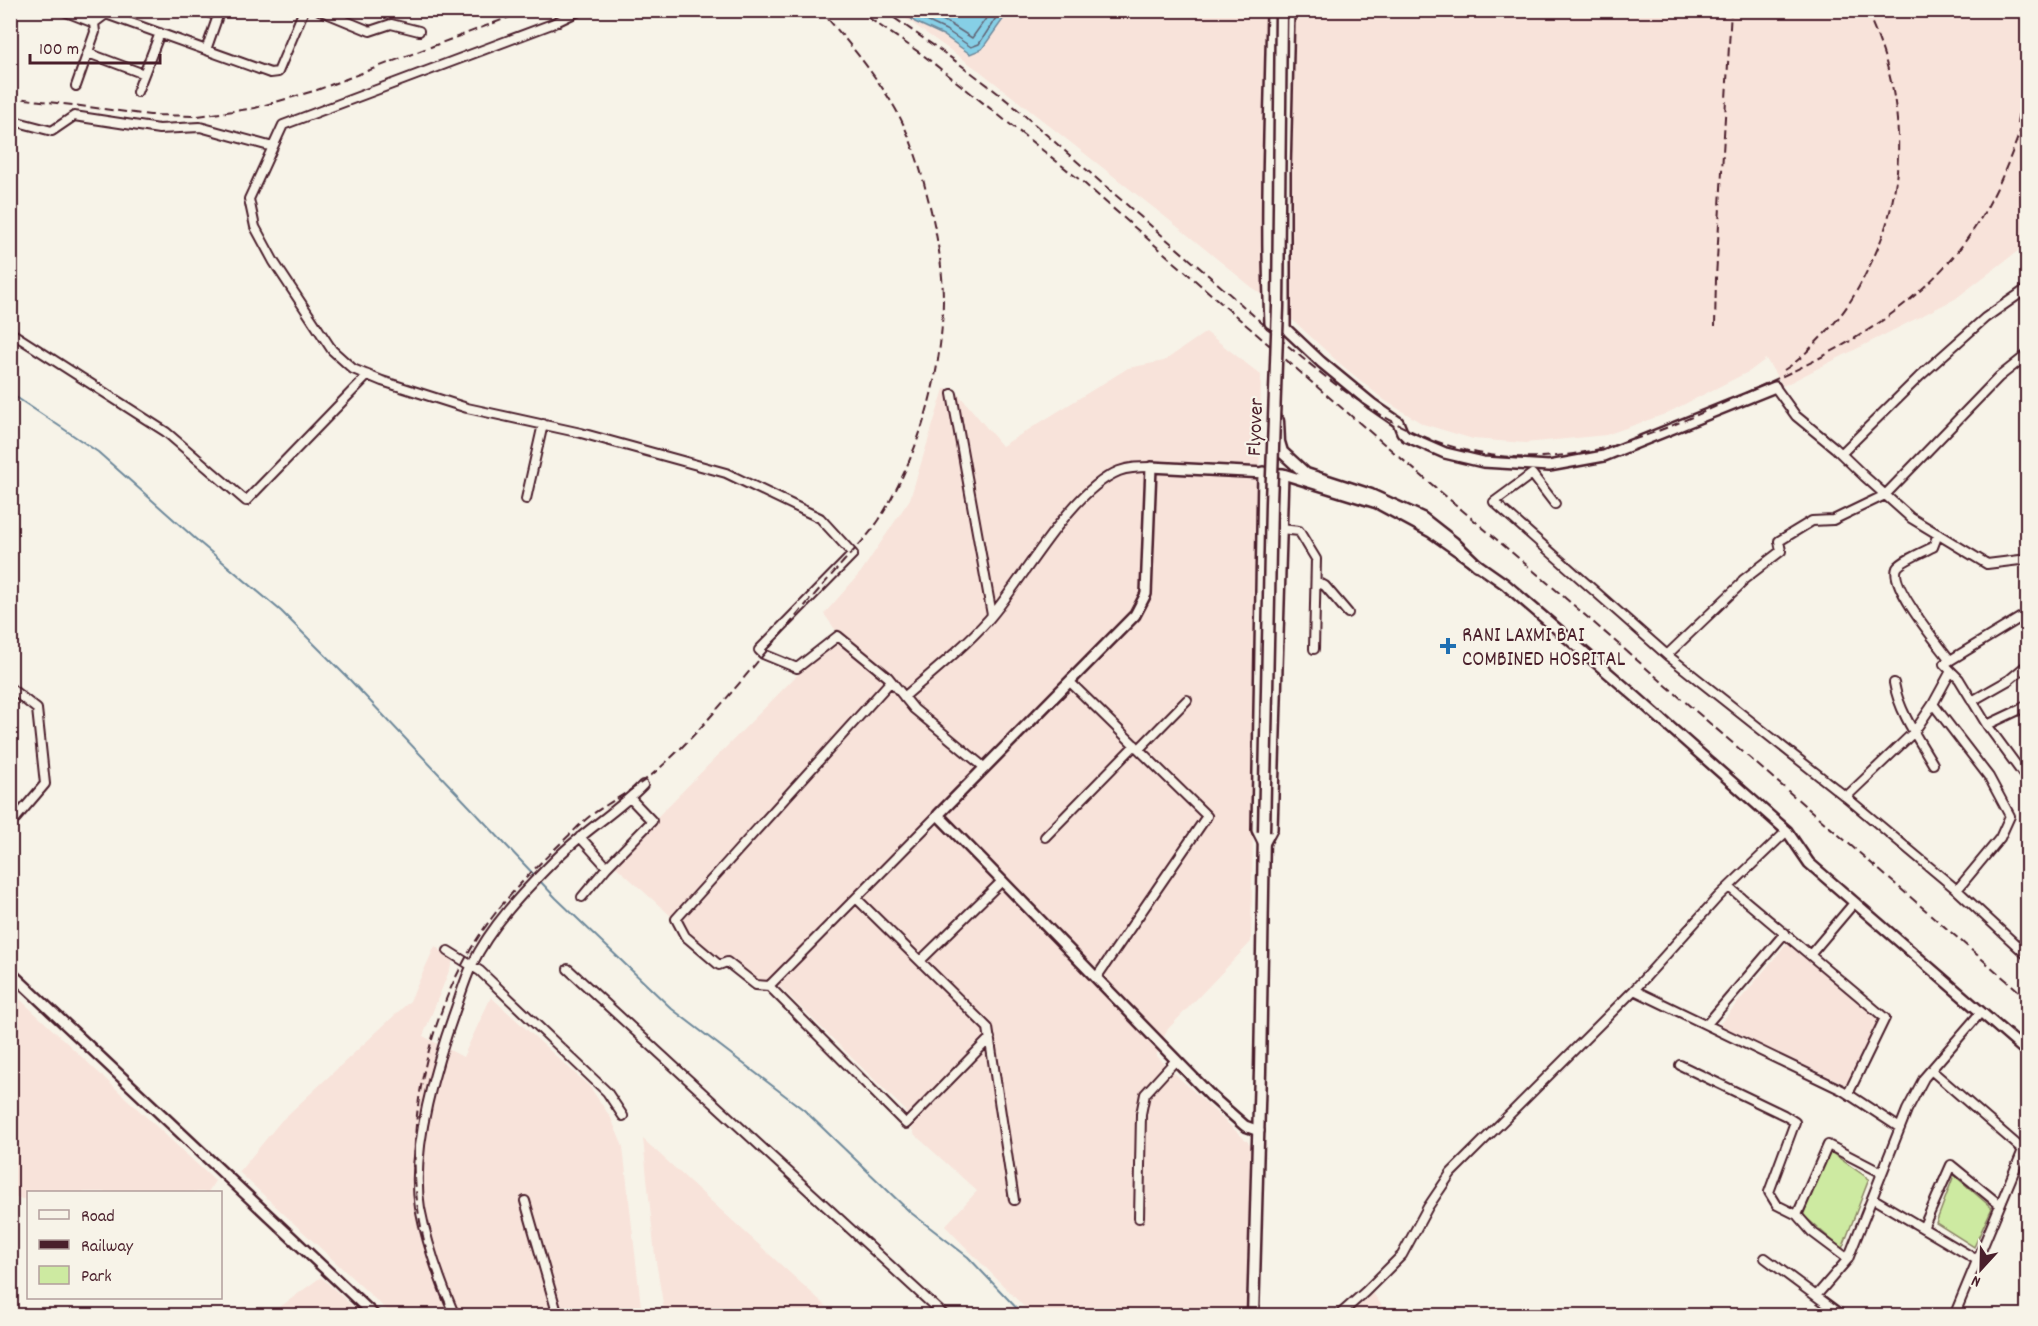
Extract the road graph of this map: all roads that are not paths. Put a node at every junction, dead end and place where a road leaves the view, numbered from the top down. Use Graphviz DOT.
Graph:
graph roads {
  1 [pos="61,10"];
  2 [pos="202,10"];
  3 [pos="304,10"];
  4 [pos="319,10"];
  5 [pos="581,10"];
  6 [pos="1272,10"];
  7 [pos="1281,10"];
  8 [pos="1289,10"];
  9 [pos="107,12"];
  10 [pos="219,13"];
  11 [pos="94,22"];
  12 [pos="420,31"];
  13 [pos="159,33"];
  14 [pos="206,50"];
  15 [pos="88,53"];
  16 [pos="144,74"];
  17 [pos="76,86"];
  18 [pos="137,92"];
  19 [pos="10,120"];
  20 [pos="273,147"];
  21 [pos="2028,288"];
  22 [pos="1285,328"];
  23 [pos="10,332"];
  24 [pos="2028,354"];
  25 [pos="368,375"];
  26 [pos="1275,386"];
  27 [pos="1775,387"];
  28 [pos="952,394"];
  29 [pos="543,424"];
  30 [pos="1841,454"];
  31 [pos="1151,467"];
  32 [pos="1263,472"];
  33 [pos="1283,474"];
  34 [pos="1885,495"];
  35 [pos="526,499"];
  36 [pos="1555,504"];
  37 [pos="1281,529"];
  38 [pos="1938,534"];
  39 [pos="2028,559"];
  40 [pos="1477,565"];
  41 [pos="1316,581"];
  42 [pos="1348,613"];
  43 [pos="2028,613"];
  44 [pos="992,615"];
  45 [pos="1314,649"];
  46 [pos="1667,656"];
  47 [pos="1950,660"];
  48 [pos="2028,664"];
  49 [pos="1951,671"];
  50 [pos="891,681"];
  51 [pos="1070,682"];
  52 [pos="1894,683"];
  53 [pos="10,688"];
  54 [pos="904,697"];
  55 [pos="1187,700"];
  56 [pos="1972,701"];
  57 [pos="2028,703"];
  58 [pos="1933,704"];
  59 [pos="1987,725"];
  60 [pos="1914,732"];
  61 [pos="1137,747"];
  62 [pos="1933,764"];
  63 [pos="985,768"];
  64 [pos="2028,781"];
  65 [pos="642,785"];
  66 [pos="1846,797"];
  67 [pos="630,798"];
  68 [pos="938,815"];
  69 [pos="10,825"];
  70 [pos="1787,831"];
  71 [pos="580,837"];
  72 [pos="1045,837"];
  73 [pos="1264,844"];
  74 [pos="607,867"];
  75 [pos="1002,881"];
  76 [pos="1729,887"];
  77 [pos="1957,890"];
  78 [pos="582,897"];
  79 [pos="856,898"];
  80 [pos="1854,903"];
  81 [pos="1785,933"];
  82 [pos="448,951"];
  83 [pos="2027,954"];
  84 [pos="1810,955"];
  85 [pos="920,961"];
  86 [pos="471,966"];
  87 [pos="568,969"];
  88 [pos="10,972"];
  89 [pos="1096,978"];
  90 [pos="770,986"];
  91 [pos="1634,990"];
  92 [pos="1981,1012"];
  93 [pos="1707,1024"];
  94 [pos="990,1038"];
  95 [pos="2028,1053"];
  96 [pos="1176,1060"];
  97 [pos="1680,1065"];
  98 [pos="1931,1070"];
  99 [pos="1848,1094"];
  100 [pos="623,1116"];
  101 [pos="1900,1128"];
  102 [pos="1259,1131"];
  103 [pos="1882,1173"];
  104 [pos="1872,1198"];
  105 [pos="1014,1200"];
  106 [pos="525,1201"];
  107 [pos="2001,1204"];
  108 [pos="1797,1215"];
  109 [pos="1139,1218"];
  110 [pos="1923,1228"];
  111 [pos="1765,1258"];
  112 [pos="1848,1259"];
  113 [pos="1977,1260"];
  114 [pos="1816,1296"];
  115 [pos="375,1316"];
  116 [pos="455,1316"];
  117 [pos="550,1316"];
  118 [pos="945,1316"];
  119 [pos="1253,1316"];
  120 [pos="1338,1316"];
  121 [pos="1843,1316"];
  122 [pos="1954,1316"];
  1 -- 11 [label="street"];
  2 -- 10 [label="street"];
  3 -- 14 [label="street"];
  4 -- 12 [label="street"];
  5 -- 20 [label="street"];
  6 -- 22 [label="street"];
  7 -- 26 [label="main road, Flyover, bridge"];
  8 -- 22 [label="street"];
  9 -- 11 [label="street"];
  9 -- 13 [label="street"];
  10 -- 14 [label="street"];
  11 -- 15 [label="street"];
  13 -- 14 [label="street"];
  13 -- 16 [label="street"];
  15 -- 16 [label="street"];
  15 -- 17 [label="street"];
  16 -- 18 [label="street"];
  19 -- 20 [label="street"];
  20 -- 25 [label="street"];
  21 -- 30 [label="street"];
  22 -- 27 [label="street"];
  23 -- 25 [label="street"];
  24 -- 34 [label="street"];
  25 -- 29 [label="street"];
  26 -- 40 [label="main road, bridge"];
  26 -- 73 [label="main road, Flyover, bridge"];
  27 -- 30 [label="street"];
  28 -- 44 [label="street"];
  29 -- 35 [label="street"];
  29 -- 50 [label="street"];
  30 -- 34 [label="street"];
  31 -- 32 [label="street"];
  31 -- 44 [label="street"];
  31 -- 51 [label="street"];
  32 -- 33 [label="street"];
  32 -- 73 [label="street"];
  33 -- 37 [label="street"];
  33 -- 40 [label="street"];
  34 -- 38 [label="street"];
  34 -- 46 [label="street"];
  36 -- 46 [label="street"];
  37 -- 41 [label="street"];
  37 -- 73 [label="street"];
  38 -- 39 [label="street"];
  38 -- 47 [label="street"];
  40 -- 70 [label="street"];
  41 -- 42 [label="street"];
  41 -- 45 [label="street"];
  43 -- 47 [label="street"];
  44 -- 54 [label="street"];
  46 -- 66 [label="street"];
  47 -- 49 [label="street"];
  48 -- 56 [label="street"];
  49 -- 56 [label="street"];
  49 -- 58 [label="street"];
  50 -- 54 [label="street"];
  50 -- 90 [label="street"];
  51 -- 61 [label="street"];
  51 -- 63 [label="street"];
  52 -- 60 [label="street"];
  53 -- 69 [label="street"];
  54 -- 63 [label="street"];
  55 -- 61 [label="street"];
  56 -- 59 [label="street"];
  57 -- 59 [label="street"];
  58 -- 60 [label="street"];
  58 -- 77 [label="street"];
  59 -- 64 [label="street"];
  60 -- 62 [label="street"];
  60 -- 66 [label="street"];
  61 -- 72 [label="street"];
  61 -- 89 [label="street"];
  63 -- 68 [label="street"];
  65 -- 67 [label="street"];
  66 -- 77 [label="street"];
  67 -- 71 [label="street"];
  67 -- 74 [label="street"];
  68 -- 75 [label="street"];
  68 -- 79 [label="street"];
  70 -- 76 [label="street"];
  70 -- 80 [label="street"];
  71 -- 74 [label="street"];
  71 -- 86 [label="street"];
  73 -- 102 [label="main road, Flyover"];
  74 -- 78 [label="street"];
  75 -- 85 [label="street"];
  75 -- 89 [label="street"];
  76 -- 81 [label="street"];
  76 -- 91 [label="street"];
  77 -- 83 [label="street"];
  79 -- 85 [label="street"];
  79 -- 90 [label="street"];
  80 -- 84 [label="street"];
  80 -- 92 [label="street"];
  81 -- 84 [label="street"];
  81 -- 93 [label="street"];
  82 -- 86 [label="street"];
  84 -- 99 [label="street"];
  85 -- 94 [label="street"];
  86 -- 100 [label="street"];
  86 -- 116 [label="street"];
  87 -- 118 [label="street"];
  88 -- 115 [label="street"];
  89 -- 96 [label="street"];
  90 -- 94 [label="street"];
  91 -- 93 [label="street"];
  91 -- 120 [label="street"];
  92 -- 95 [label="street"];
  92 -- 98 [label="street"];
  93 -- 99 [label="street"];
  94 -- 105 [label="street"];
  96 -- 102 [label="street"];
  96 -- 109 [label="street"];
  97 -- 108 [label="street"];
  98 -- 101 [label="street"];
  98 -- 107 [label="street"];
  99 -- 101 [label="street"];
  101 -- 103 [label="street"];
  102 -- 119 [label="main road, Flyover"];
  103 -- 104 [label="street"];
  103 -- 108 [label="street"];
  104 -- 110 [label="street"];
  104 -- 112 [label="street"];
  106 -- 117 [label="street"];
  107 -- 110 [label="street"];
  107 -- 113 [label="street"];
  108 -- 112 [label="street"];
  110 -- 113 [label="street"];
  111 -- 114 [label="street"];
  112 -- 114 [label="street"];
  113 -- 122 [label="street"];
  114 -- 121 [label="street"];
}
